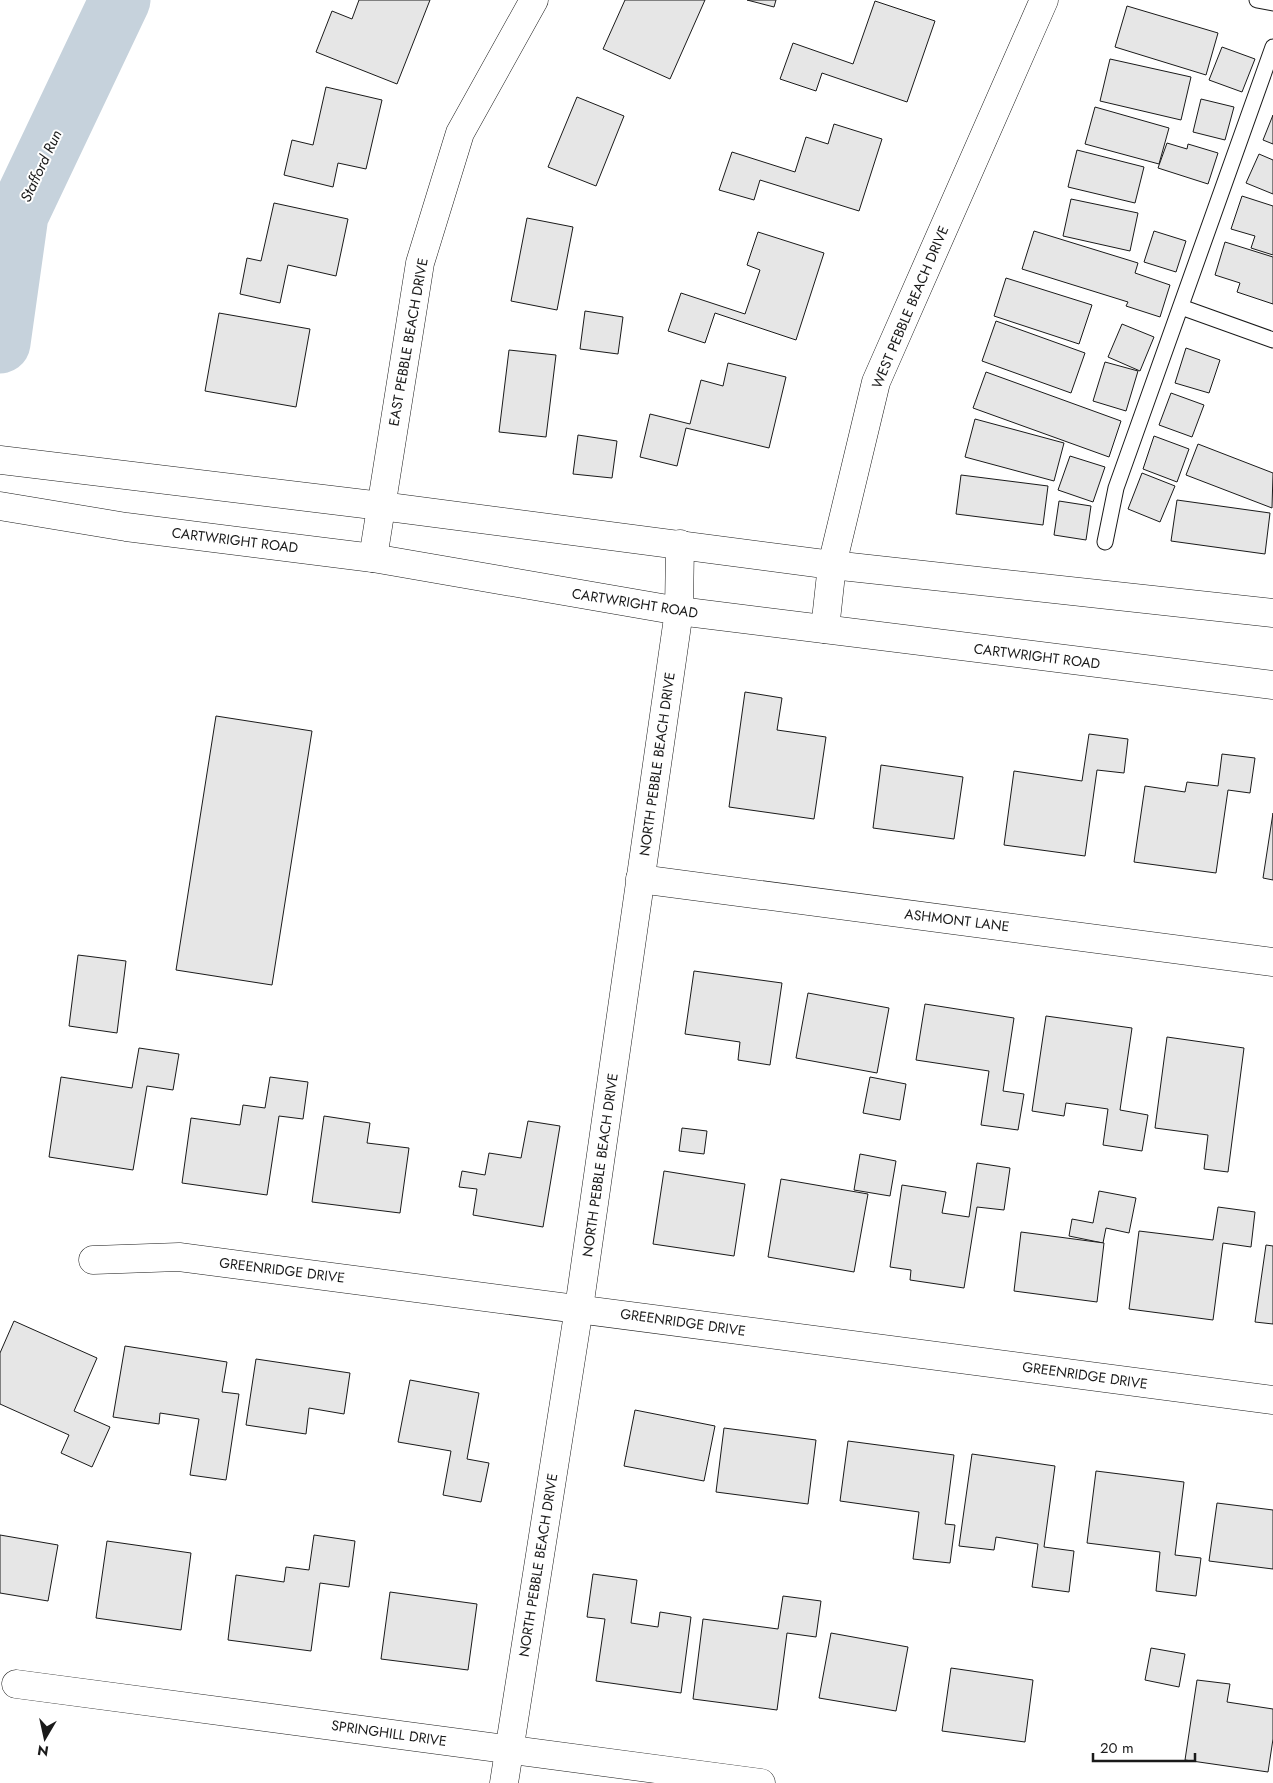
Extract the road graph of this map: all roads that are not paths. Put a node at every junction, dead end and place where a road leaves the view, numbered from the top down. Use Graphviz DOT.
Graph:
graph roads {
  1 [pos="534,0"];
  2 [pos="1044,0"];
  3 [pos="1257,0"];
  4 [pos="1273,3"];
  5 [pos="1273,47"];
  6 [pos="1181,307"];
  7 [pos="1273,340"];
  8 [pos="0,460"];
  9 [pos="0,506"];
  10 [pos="381,506"];
  11 [pos="1104,542"];
  12 [pos="680,544"];
  13 [pos="373,558"];
  14 [pos="832,565"];
  15 [pos="679,611"];
  16 [pos="1273,613"];
  17 [pos="825,629"];
  18 [pos="1273,685"];
  19 [pos="640,879"];
  20 [pos="1273,962"];
  21 [pos="93,1260"];
  22 [pos="579,1308"];
  23 [pos="1273,1400"];
  24 [pos="16,1684"];
  25 [pos="508,1749"];
  26 [pos="504,1783"];
  27 [pos="762,1783"];
  1 -- 10 [label="street, EAST PEBBLE BEACH DRIVE"];
  2 -- 14 [label="street, WEST PEBBLE BEACH DRIVE"];
  3 -- 4 [label="lane"];
  5 -- 6 [label="lane"];
  6 -- 7 [label="lane"];
  6 -- 11 [label="lane"];
  8 -- 10 [label="street"];
  9 -- 13 [label="street, CARTWRIGHT ROAD"];
  10 -- 12 [label="street"];
  10 -- 13 [label="street, EAST PEBBLE BEACH DRIVE"];
  12 -- 14 [label="street"];
  12 -- 15 [label="street, NORTH PEBBLE BEACH DRIVE"];
  13 -- 15 [label="street, CARTWRIGHT ROAD"];
  14 -- 16 [label="street"];
  14 -- 17 [label="street, WEST PEBBLE BEACH DRIVE"];
  15 -- 17 [label="street, CARTWRIGHT ROAD"];
  15 -- 19 [label="street, NORTH PEBBLE BEACH DRIVE"];
  17 -- 18 [label="street, CARTWRIGHT ROAD"];
  19 -- 20 [label="street, ASHMONT LANE"];
  19 -- 22 [label="street, NORTH PEBBLE BEACH DRIVE"];
  21 -- 22 [label="street, GREENRIDGE DRIVE"];
  22 -- 23 [label="street, GREENRIDGE DRIVE"];
  22 -- 25 [label="street, NORTH PEBBLE BEACH DRIVE"];
  24 -- 25 [label="street, SPRINGHILL DRIVE"];
  25 -- 26 [label="street, NORTH PEBBLE BEACH DRIVE"];
  25 -- 27 [label="street, SPRINGHILL DRIVE"];
}
